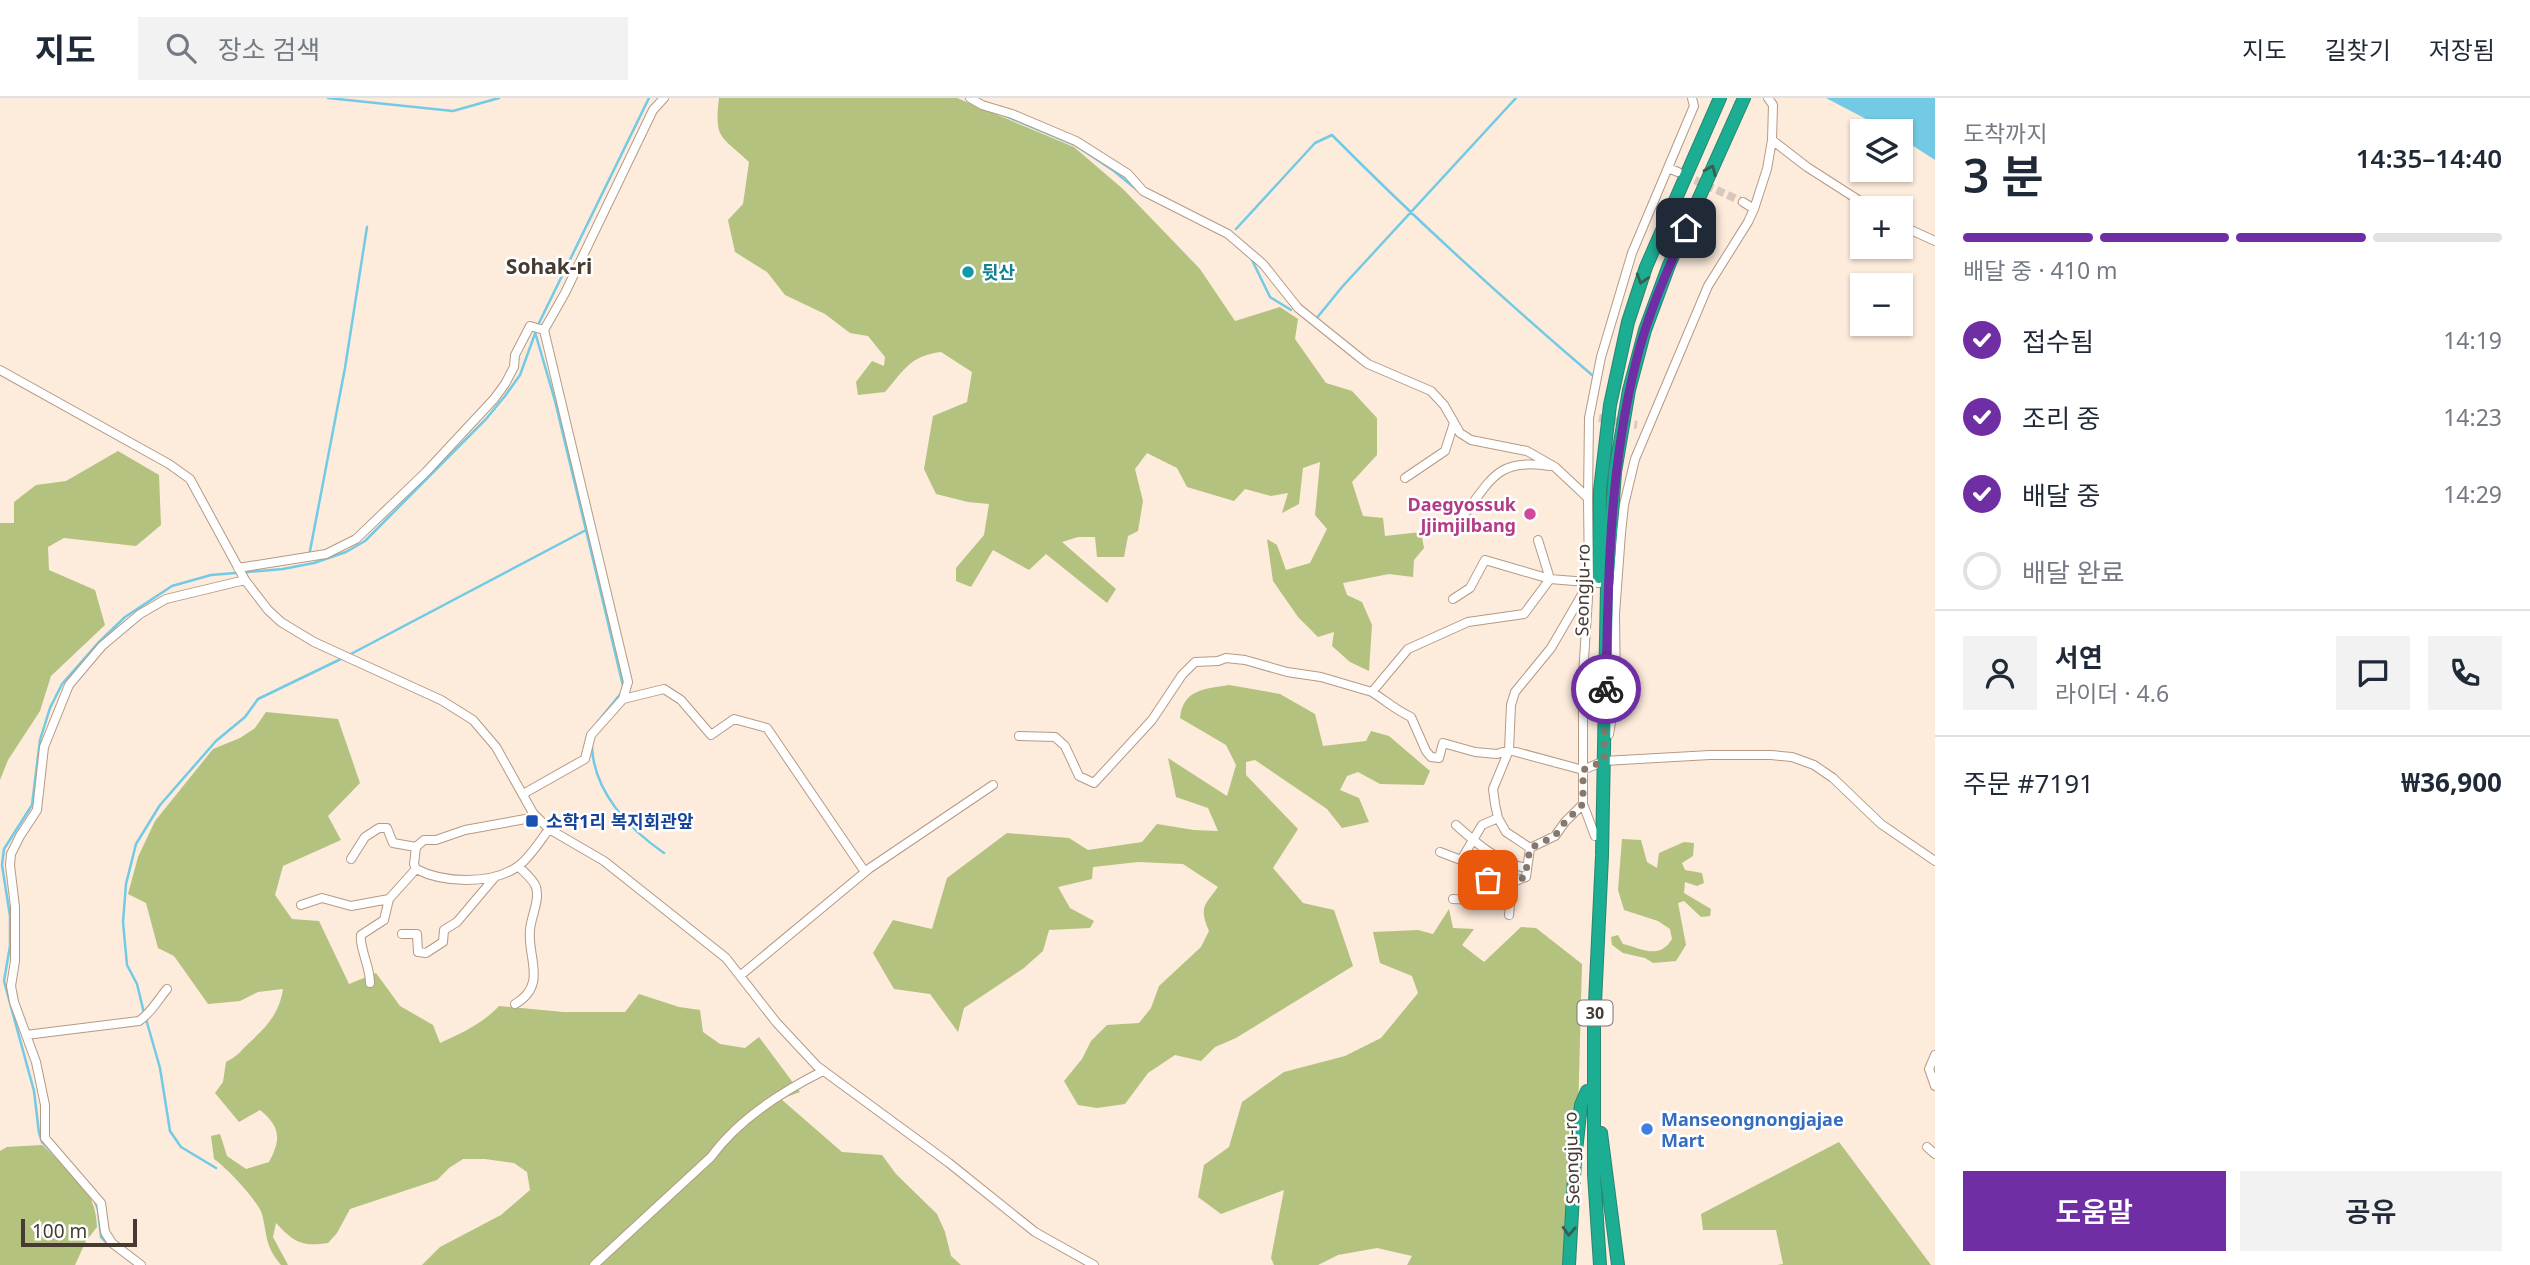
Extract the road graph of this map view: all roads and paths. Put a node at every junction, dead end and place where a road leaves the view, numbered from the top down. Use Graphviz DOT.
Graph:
graph roads {
  1 [pos="664,98"];
  2 [pos="970,98"];
  3 [pos="1692,98"];
  4 [pos="1744,98"];
  5 [pos="1768,98"];
  6 [pos="1719,101"];
  7 [pos="1772,140"];
  8 [pos="1668,168"];
  9 [pos="1678,172"];
  10 [pos="1852,196"];
  11 [pos="1742,202"];
  12 [pos="1754,209"];
  13 [pos="1913,231"];
  14 [pos="1935,241"];
  15 [pos="544,330"];
  16 [pos="0,370"];
  17 [pos="1589,418"];
  18 [pos="1599,418"];
  19 [pos="1454,423"];
  20 [pos="1637,425"];
  21 [pos="1647,427"];
  22 [pos="1555,467"];
  23 [pos="1405,478"];
  24 [pos="1588,498"];
  25 [pos="1464,515"];
  26 [pos="1538,540"];
  27 [pos="242,575"];
  28 [pos="1550,579"];
  29 [pos="1594,582"];
  30 [pos="1453,599"];
  31 [pos="1372,692"];
  32 [pos="623,699"];
  33 [pos="1019,736"];
  34 [pos="1509,750"];
  35 [pos="1601,762"];
  36 [pos="1583,770"];
  37 [pos="993,786"];
  38 [pos="523,794"];
  39 [pos="1583,804"];
  40 [pos="1498,818"];
  41 [pos="540,820"];
  42 [pos="1456,825"];
  43 [pos="549,829"];
  44 [pos="1595,836"];
  45 [pos="1472,839"];
  46 [pos="416,847"];
  47 [pos="1530,848"];
  48 [pos="1440,852"];
  49 [pos="351,859"];
  50 [pos="1461,860"];
  51 [pos="1935,861"];
  52 [pos="519,867"];
  53 [pos="1527,868"];
  54 [pos="416,869"];
  55 [pos="865,872"];
  56 [pos="495,877"];
  57 [pos="1503,887"];
  58 [pos="7,888"];
  59 [pos="389,898"];
  60 [pos="1453,899"];
  61 [pos="301,905"];
  62 [pos="1508,915"];
  63 [pos="402,934"];
  64 [pos="741,975"];
  65 [pos="370,983"];
  66 [pos="167,989"];
  67 [pos="515,1003"];
  68 [pos="26,1035"];
  69 [pos="1935,1055"];
  70 [pos="823,1071"];
  71 [pos="1935,1086"];
  72 [pos="1587,1091"];
  73 [pos="1593,1107"];
  74 [pos="1927,1147"];
  75 [pos="1935,1154"];
  76 [pos="141,1265"];
  77 [pos="594,1265"];
  78 [pos="1094,1265"];
  79 [pos="1569,1265"];
  80 [pos="1594,1265"];
  81 [pos="1600,1265"];
  82 [pos="1618,1265"];
  1 -- 15 [label="street"];
  2 -- 19 [label="street"];
  3 -- 8 [label="street"];
  35 -- 4 [label="highway, Seongju-ro / 30, one-way"];
  5 -- 7 [label="street"];
  6 -- 29 [label="highway, Seongju-ro / 30, one-way"];
  7 -- 10 [label="street"];
  7 -- 12 [label="street"];
  8 -- 9 [label="street"];
  8 -- 17 [label="street"];
  11 -- 12 [label="street"];
  12 -- 21 [label="street"];
  13 -- 14 [label="street"];
  15 -- 27 [label="street"];
  15 -- 32 [label="street"];
  16 -- 27 [label="street"];
  17 -- 18 [label="street"];
  17 -- 24 [label="street"];
  19 -- 22 [label="street"];
  19 -- 23 [label="street"];
  20 -- 21 [label="street"];
  21 -- 35 [label="street"];
  22 -- 24 [label="street"];
  22 -- 25 [label="street"];
  24 -- 29 [label="street"];
  26 -- 28 [label="street"];
  27 -- 38 [label="street"];
  27 -- 58 [label="street"];
  28 -- 29 [label="street"];
  28 -- 30 [label="street"];
  28 -- 31 [label="street"];
  29 -- 34 [label="street"];
  29 -- 35 [label="highway, Seongju-ro / 30"];
  29 -- 36 [label="street"];
  31 -- 33 [label="street"];
  31 -- 34 [label="street"];
  32 -- 38 [label="street"];
  32 -- 55 [label="street"];
  34 -- 36 [label="street"];
  34 -- 40 [label="street"];
  35 -- 36 [label="street"];
  35 -- 44 [label="highway, Seongju-ro / 30"];
  35 -- 51 [label="street"];
  35 -- 73 [label="highway, Seongju-ro / 30"];
  36 -- 39 [label="street"];
  37 -- 55 [label="street"];
  38 -- 41 [label="street"];
  39 -- 44 [label="street"];
  39 -- 47 [label="street"];
  40 -- 45 [label="street"];
  40 -- 47 [label="street"];
  41 -- 43 [label="street"];
  41 -- 46 [label="street"];
  42 -- 45 [label="street"];
  43 -- 52 [label="street"];
  43 -- 64 [label="street"];
  44 -- 72 [label="highway, Seongju-ro / 30"];
  45 -- 50 [label="street"];
  45 -- 53 [label="street"];
  46 -- 49 [label="street"];
  46 -- 54 [label="street"];
  47 -- 53 [label="street"];
  48 -- 50 [label="street"];
  50 -- 57 [label="street"];
  52 -- 56 [label="street"];
  52 -- 67 [label="street"];
  53 -- 57 [label="street"];
  54 -- 56 [label="street"];
  54 -- 59 [label="street"];
  55 -- 64 [label="street"];
  56 -- 63 [label="street"];
  57 -- 60 [label="street"];
  57 -- 62 [label="street"];
  58 -- 68 [label="street"];
  59 -- 61 [label="street"];
  59 -- 65 [label="street"];
  64 -- 70 [label="street"];
  66 -- 68 [label="street"];
  68 -- 76 [label="street"];
  69 -- 71 [label="street"];
  70 -- 77 [label="street"];
  70 -- 78 [label="street"];
  72 -- 79 [label="highway, one-way"];
  72 -- 80 [label="highway, Seongju-ro / 30"];
  73 -- 81 [label="highway, Seongju-ro / 30"];
  73 -- 82 [label="highway"];
  74 -- 75 [label="street"];
}
